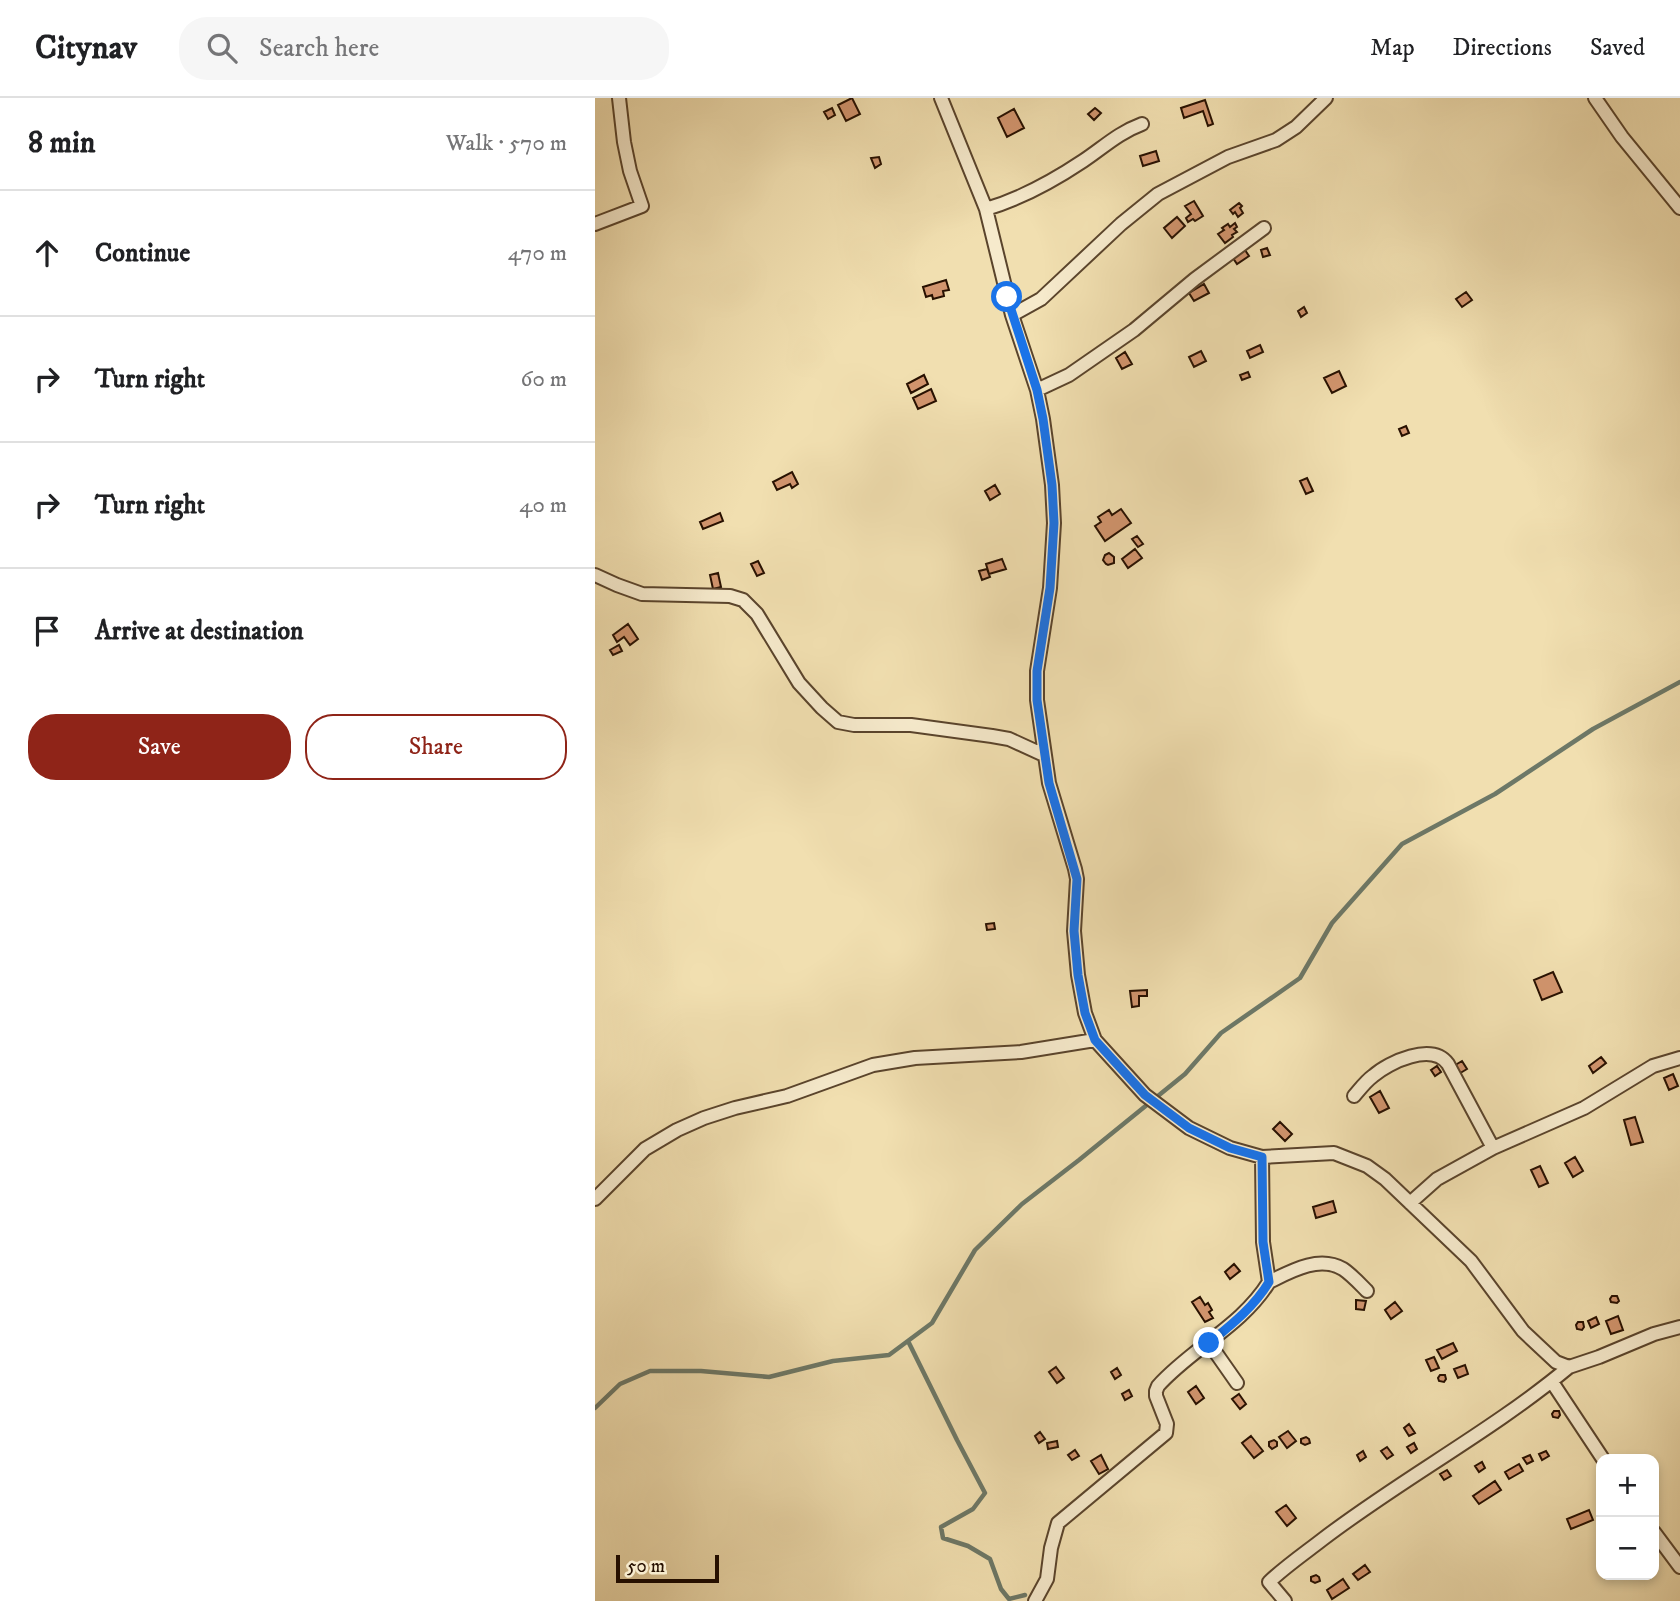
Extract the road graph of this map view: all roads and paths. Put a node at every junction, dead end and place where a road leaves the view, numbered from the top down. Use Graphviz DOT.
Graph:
graph roads {
  1 [pos="619,98"];
  2 [pos="941,98"];
  3 [pos="1326,98"];
  4 [pos="1595,98"];
  5 [pos="1142,124"];
  6 [pos="1680,208"];
  7 [pos="986,209"];
  8 [pos="595,224"];
  9 [pos="1264,228"];
  10 [pos="1012,314"];
  11 [pos="1037,390"];
  12 [pos="595,575"];
  13 [pos="1044,755"];
  14 [pos="1095,1040"];
  15 [pos="1680,1058"];
  16 [pos="1354,1096"];
  17 [pos="1493,1148"];
  18 [pos="1262,1157"];
  19 [pos="595,1199"];
  20 [pos="1410,1203"];
  21 [pos="1269,1282"];
  22 [pos="1367,1292"];
  23 [pos="1680,1327"];
  24 [pos="1209,1343"];
  25 [pos="1569,1367"];
  26 [pos="1552,1382"];
  27 [pos="1237,1383"];
  28 [pos="1600,1454"];
  29 [pos="1659,1539"];
  30 [pos="1680,1566"];
  31 [pos="1035,1601"];
  32 [pos="1285,1601"];
  1 -- 8 [label="street"];
  2 -- 7 [label="street"];
  3 -- 10 [label="street"];
  4 -- 6 [label="street"];
  5 -- 7 [label="street"];
  7 -- 10 [label="street"];
  9 -- 11 [label="street"];
  10 -- 11 [label="street"];
  11 -- 13 [label="street"];
  12 -- 13 [label="street"];
  13 -- 14 [label="street"];
  14 -- 18 [label="street"];
  14 -- 19 [label="street"];
  15 -- 17 [label="street"];
  16 -- 17 [label="street"];
  17 -- 20 [label="street"];
  18 -- 20 [label="street"];
  18 -- 21 [label="street"];
  20 -- 25 [label="street"];
  21 -- 22 [label="street"];
  21 -- 24 [label="street"];
  23 -- 25 [label="street"];
  24 -- 27 [label="street"];
  24 -- 31 [label="street"];
  25 -- 26 [label="street"];
  26 -- 28 [label="street"];
  26 -- 32 [label="street"];
  29 -- 30 [label="street"];
}
